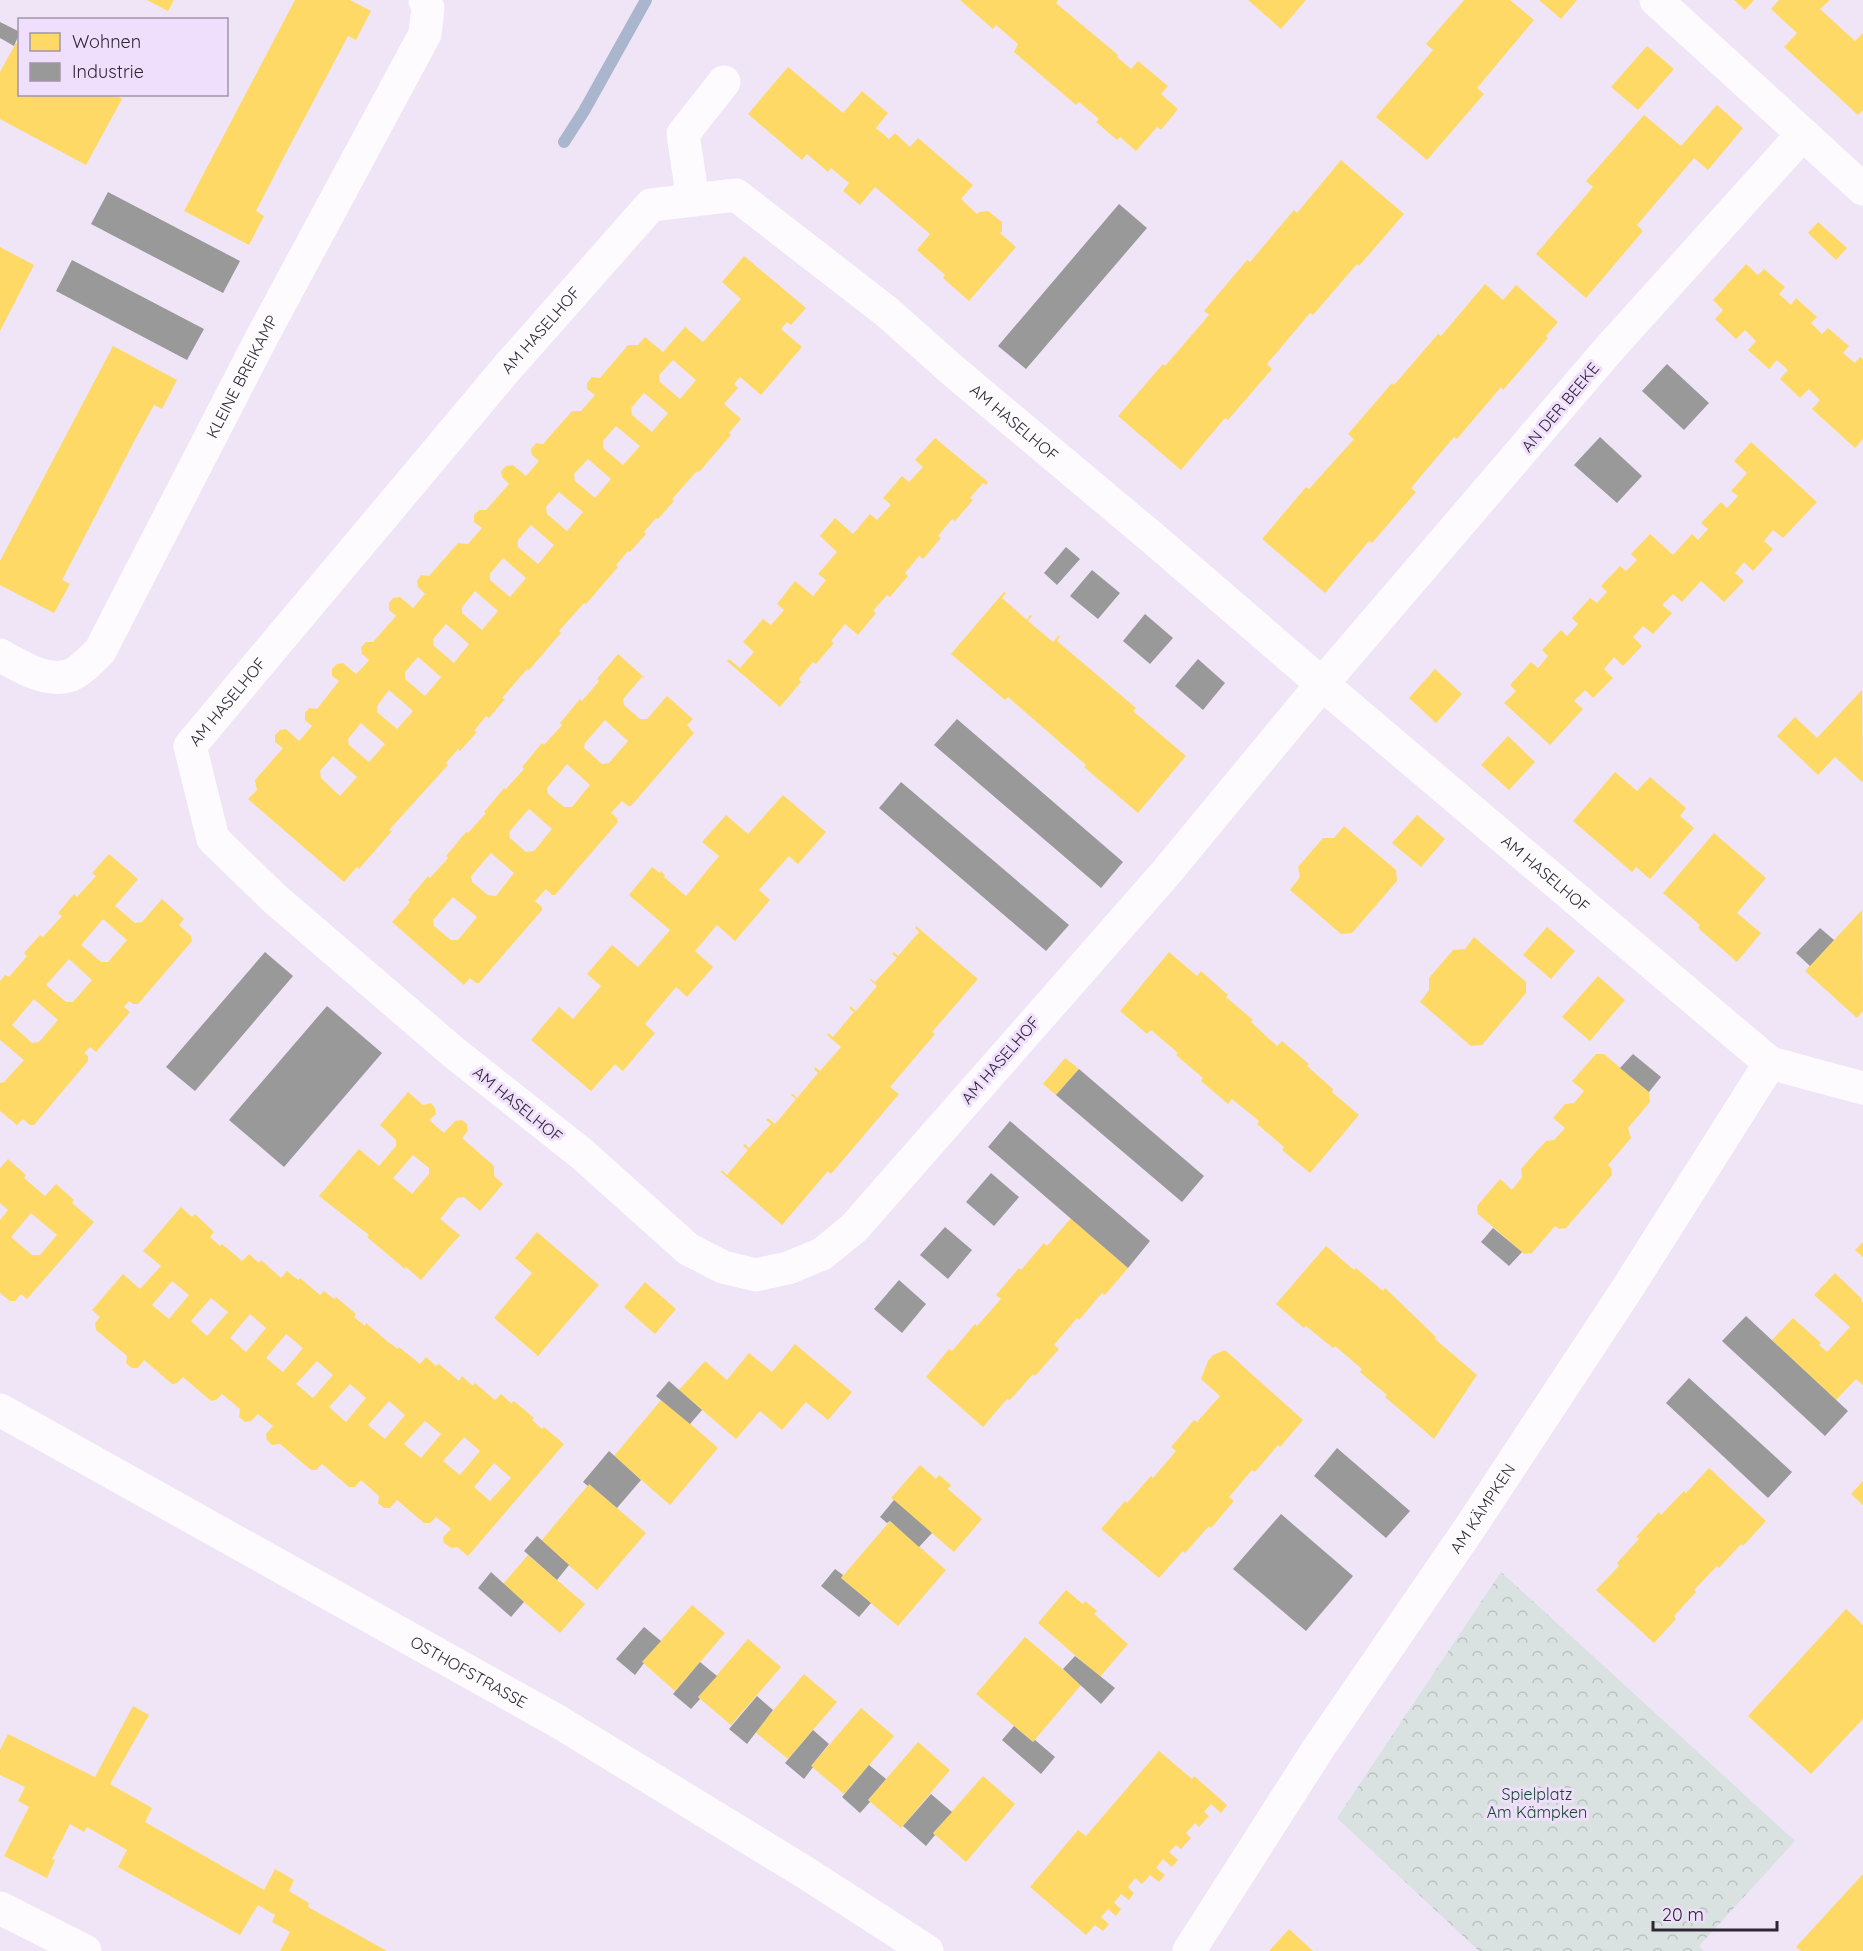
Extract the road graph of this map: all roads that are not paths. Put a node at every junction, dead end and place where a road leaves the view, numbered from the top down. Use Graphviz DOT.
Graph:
graph roads {
  1 [pos="425,0"];
  2 [pos="1656,0"];
  3 [pos="724,82"];
  4 [pos="1803,134"];
  5 [pos="1863,189"];
  6 [pos="693,200"];
  7 [pos="0,655"];
  8 [pos="1323,684"];
  9 [pos="1770,1063"];
  10 [pos="1863,1088"];
  11 [pos="0,1410"];
  12 [pos="1,1911"];
  13 [pos="85,1951"];
  14 [pos="927,1951"];
  15 [pos="1189,1951"];
  1 -- 7 [label="street, KLEINE BREIKAMP"];
  2 -- 4 [label="street"];
  3 -- 6 [label="street"];
  4 -- 5 [label="street"];
  4 -- 8 [label="street, AN DER BEEKE"];
  6 -- 8 [label="street, AM HASELHOF"];
  6 -- 8 [label="street, AM HASELHOF"];
  8 -- 9 [label="street, AM HASELHOF"];
  9 -- 10 [label="street"];
  9 -- 15 [label="street, AM KÄMPKEN"];
  11 -- 14 [label="street, OSTHOFSTRASSE"];
  12 -- 13 [label="street"];
}
